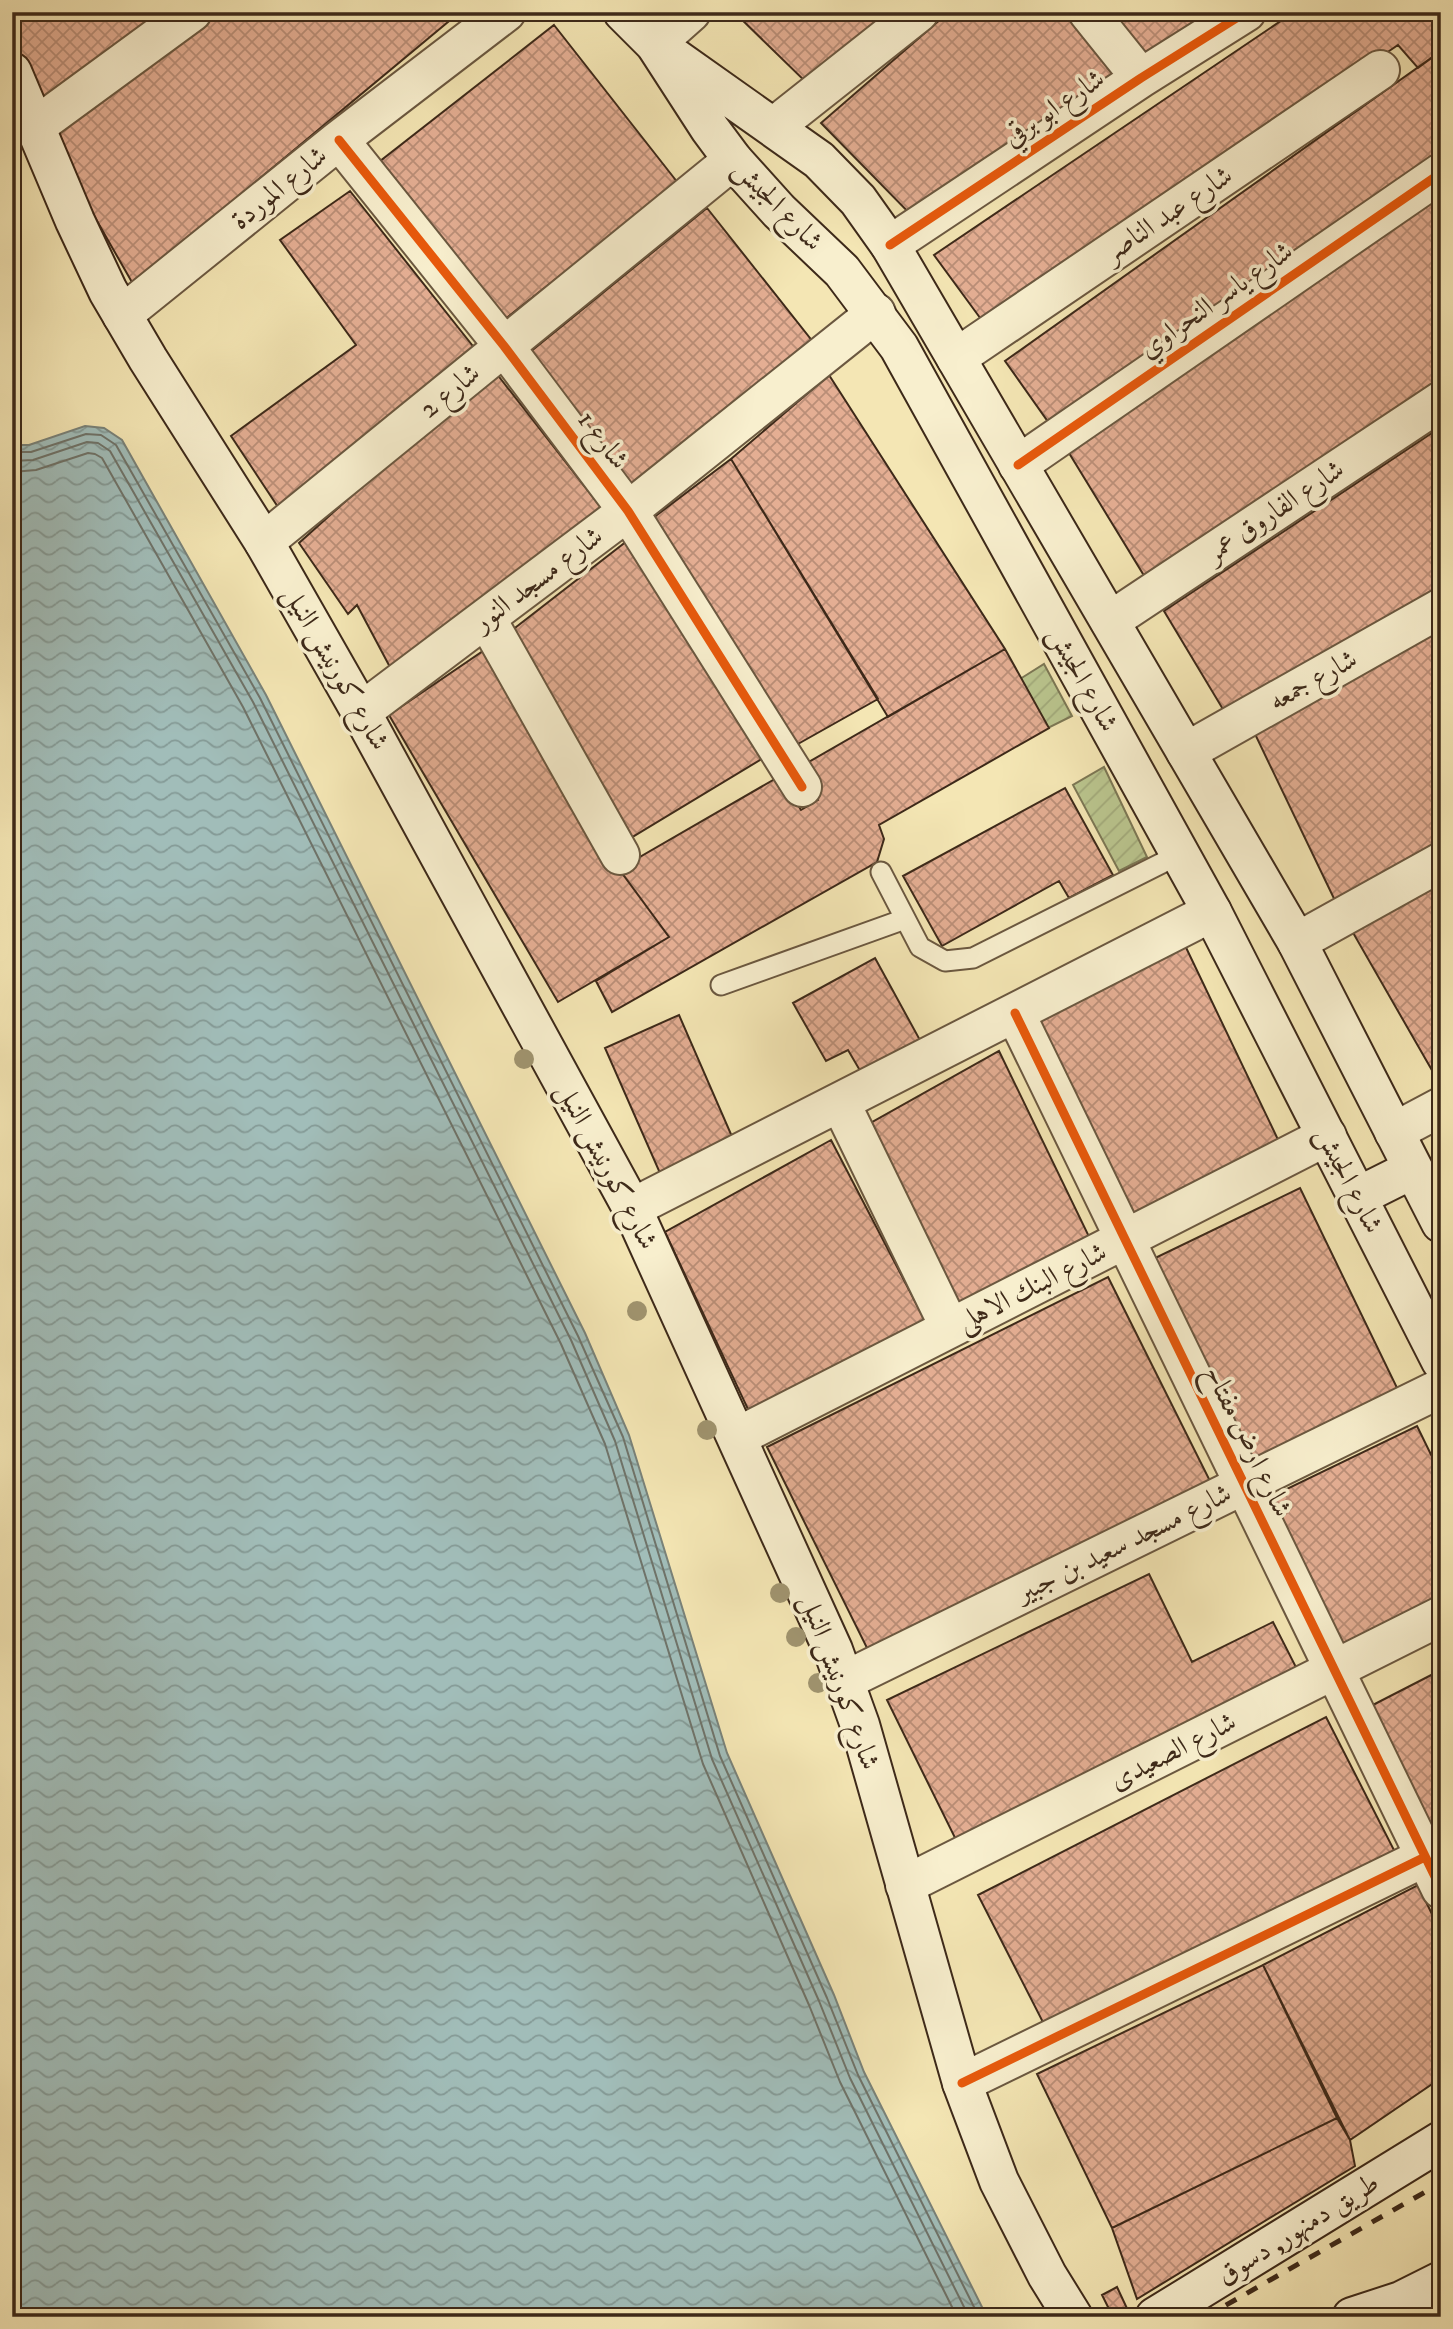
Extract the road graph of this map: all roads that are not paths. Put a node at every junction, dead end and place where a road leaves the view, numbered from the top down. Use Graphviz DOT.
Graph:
graph roads {
  1 [pos="192,12"];
  2 [pos="506,12"];
  3 [pos="623,12"];
  4 [pos="691,12"];
  5 [pos="919,12"];
  6 [pos="1088,12"];
  7 [pos="1246,12"];
  8 [pos="656,44"];
  9 [pos="1380,70"];
  10 [pos="12,72"];
  11 [pos="1141,78"];
  12 [pos="775,126"];
  13 [pos="35,127"];
  14 [pos="339,140"];
  15 [pos="733,160"];
  16 [pos="1441,173"];
  17 [pos="890,245"];
  18 [pos="876,313"];
  19 [pos="122,315"];
  20 [pos="505,346"];
  21 [pos="956,358"];
  22 [pos="1441,401"];
  23 [pos="1018,465"];
  24 [pos="628,511"];
  25 [pos="264,542"];
  26 [pos="1441,608"];
  27 [pos="486,618"];
  28 [pos="1110,621"];
  29 [pos="361,712"];
  30 [pos="1165,716"];
  31 [pos="1118,743"];
  32 [pos="1186,752"];
  33 [pos="803,787"];
  34 [pos="1180,854"];
  35 [pos="620,855"];
  36 [pos="1441,862"];
  37 [pos="881,872"];
  38 [pos="1212,912"];
  39 [pos="905,919"];
  40 [pos="1297,942"];
  41 [pos="721,985"];
  42 [pos="1014,1013"];
  43 [pos="840,1102"];
  44 [pos="1441,1107"];
  45 [pos="1394,1132"];
  46 [pos="1327,1136"];
  47 [pos="1413,1169"];
  48 [pos="1357,1197"];
  49 [pos="632,1208"];
  50 [pos="1441,1223"];
  51 [pos="1124,1240"];
  52 [pos="950,1328"];
  53 [pos="1441,1361"];
  54 [pos="1441,1388"];
  55 [pos="737,1437"];
  56 [pos="1244,1484"];
  57 [pos="1441,1616"];
  58 [pos="1334,1670"];
  59 [pos="844,1681"];
  60 [pos="1433,1873"];
  61 [pos="905,1885"];
  62 [pos="962,2083"];
  63 [pos="1441,2141"];
  64 [pos="1441,2281"];
  65 [pos="1073,2317"];
  66 [pos="1154,2317"];
  67 [pos="1352,2317"];
  1 -- 13 [label="street"];
  2 -- 14 [label="street, شارع الموردة"];
  3 -- 8 [label="street, شارع الجيش"];
  4 -- 8 [label="street"];
  5 -- 12 [label="street"];
  6 -- 11 [label="street"];
  7 -- 11 [label="street, شارع ابو برقي"];
  8 -- 12 [label="street, شارع الجيش"];
  8 -- 15 [label="street, شارع الجيش"];
  9 -- 21 [label="street, شارع عبد الناصر"];
  10 -- 13 [label="street, شارع كورنيش النيل"];
  11 -- 17 [label="street, شارع ابو برقي"];
  12 -- 17 [label="street, شارع الجيش"];
  13 -- 19 [label="street, شارع كورنيش النيل"];
  14 -- 19 [label="street, شارع الموردة"];
  14 -- 20 [label="street, شارع 1"];
  15 -- 18 [label="street, شارع الجيش"];
  15 -- 20 [label="street, شارع 2"];
  16 -- 23 [label="street, شارع ياسر النحراوي"];
  17 -- 21 [label="street, شارع الجيش"];
  18 -- 24 [label="street, شارع مسجد النور"];
  18 -- 31 [label="street, شارع الجيش"];
  19 -- 25 [label="street, شارع كورنيش النيل"];
  20 -- 24 [label="street, شارع 1"];
  20 -- 25 [label="street, شارع 2"];
  21 -- 23 [label="street, شارع الجيش"];
  22 -- 28 [label="street, شارع الفاروق عمر"];
  23 -- 28 [label="street, شارع الجيش"];
  24 -- 27 [label="street, شارع مسجد النور"];
  24 -- 33 [label="street, شارع 1"];
  25 -- 29 [label="street, شارع كورنيش النيل"];
  26 -- 32 [label="street, شارع جمعه"];
  27 -- 29 [label="street, شارع مسجد النور"];
  27 -- 35 [label="street"];
  28 -- 30 [label="street, شارع الجيش"];
  29 -- 49 [label="street, شارع كورنيش النيل"];
  30 -- 31 [label="street"];
  30 -- 32 [label="street, شارع الجيش"];
  31 -- 34 [label="street, شارع الجيش"];
  32 -- 40 [label="street, شارع الجيش"];
  34 -- 38 [label="street, شارع الجيش"];
  34 -- 39 [label="lane"];
  36 -- 40 [label="street"];
  37 -- 39 [label="lane"];
  38 -- 42 [label="street"];
  38 -- 46 [label="street, شارع الجيش"];
  39 -- 41 [label="lane"];
  40 -- 45 [label="street, شارع الجيش"];
  42 -- 43 [label="street"];
  42 -- 51 [label="street, شارع ارض مفتاح"];
  43 -- 49 [label="street"];
  43 -- 52 [label="street"];
  44 -- 45 [label="street"];
  45 -- 47 [label="street, شارع الجيش"];
  46 -- 48 [label="street, شارع الجيش"];
  46 -- 51 [label="street, شارع البنك الاهلى"];
  47 -- 48 [label="street"];
  47 -- 50 [label="street, شارع الجيش"];
  48 -- 53 [label="street, شارع الجيش"];
  49 -- 55 [label="street, شارع كورنيش النيل"];
  51 -- 52 [label="street, شارع البنك الاهلى"];
  51 -- 56 [label="street, شارع ارض مفتاح"];
  52 -- 55 [label="street, شارع البنك الاهلى"];
  54 -- 56 [label="street, شارع مسجد سعيد بن جبير"];
  55 -- 59 [label="street, شارع كورنيش النيل"];
  56 -- 58 [label="street, شارع ارض مفتاح"];
  56 -- 59 [label="street, شارع مسجد سعيد بن جبير"];
  57 -- 58 [label="street, شارع الصعيدى"];
  58 -- 60 [label="street, شارع ارض مفتاح"];
  58 -- 61 [label="street, شارع الصعيدى"];
  59 -- 61 [label="street, شارع كورنيش النيل"];
  60 -- 62 [label="street"];
  61 -- 62 [label="street, شارع كورنيش النيل"];
  62 -- 65 [label="street, شارع كورنيش النيل"];
  63 -- 66 [label="street, طريق دمنهور, دسوق"];
  64 -- 67 [label="street"];
}
